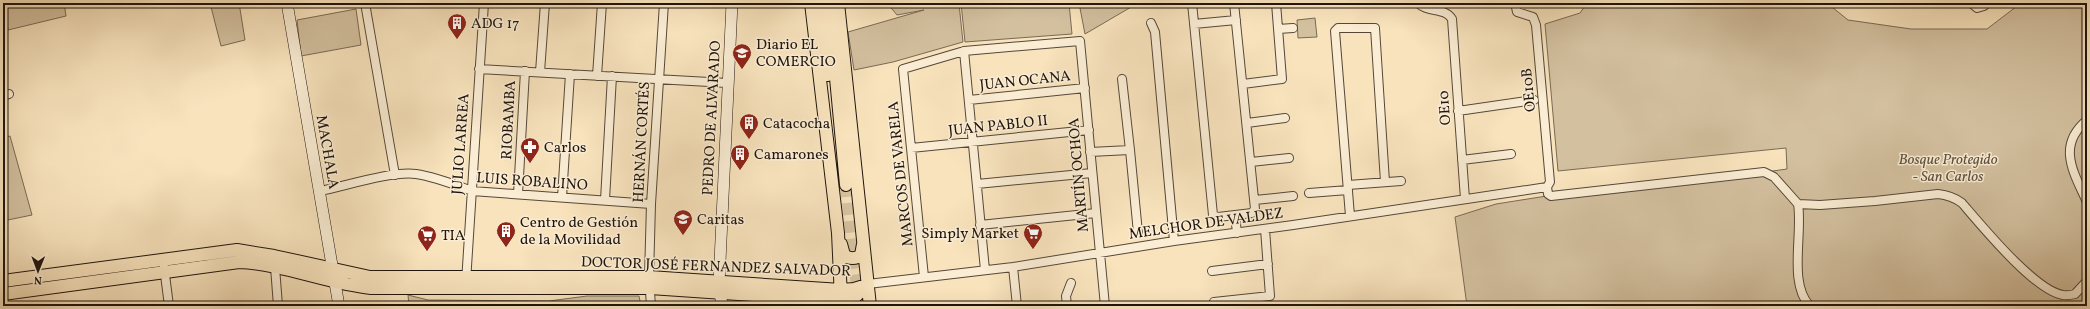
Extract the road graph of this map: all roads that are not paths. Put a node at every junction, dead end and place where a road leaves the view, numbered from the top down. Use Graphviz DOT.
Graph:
graph roads {
  1 [pos="287,3"];
  2 [pos="365,3"];
  3 [pos="484,3"];
  4 [pos="545,3"];
  5 [pos="602,3"];
  6 [pos="664,3"];
  7 [pos="732,3"];
  8 [pos="811,3"];
  9 [pos="820,3"];
  10 [pos="829,3"];
  11 [pos="838,3"];
  12 [pos="1192,3"];
  13 [pos="1234,3"];
  14 [pos="1276,3"];
  15 [pos="1418,3"];
  16 [pos="1515,3"];
  17 [pos="1987,3"];
  18 [pos="1974,5"];
  19 [pos="1236,20"];
  20 [pos="1151,23"];
  21 [pos="1194,24"];
  22 [pos="1293,28"];
  23 [pos="1278,29"];
  24 [pos="964,51"];
  25 [pos="479,69"];
  26 [pos="525,71"];
  27 [pos="540,72"];
  28 [pos="570,74"];
  29 [pos="597,76"];
  30 [pos="612,76"];
  31 [pos="659,79"];
  32 [pos="1122,79"];
  33 [pos="727,83"];
  34 [pos="1242,84"];
  35 [pos="1085,88"];
  36 [pos="969,100"];
  37 [pos="1534,100"];
  38 [pos="1458,111"];
  39 [pos="1285,118"];
  40 [pos="2087,120"];
  41 [pos="1247,123"];
  42 [pos="1088,130"];
  43 [pos="973,142"];
  44 [pos="911,148"];
  45 [pos="1130,150"];
  46 [pos="1090,152"];
  47 [pos="1510,154"];
  48 [pos="1289,158"];
  49 [pos="1462,160"];
  50 [pos="1251,162"];
  51 [pos="1092,173"];
  52 [pos="396,175"];
  53 [pos="1402,181"];
  54 [pos="1385,182"];
  55 [pos="977,184"];
  56 [pos="1547,187"];
  57 [pos="1348,188"];
  58 [pos="320,191"];
  59 [pos="472,191"];
  60 [pos="1309,193"];
  61 [pos="518,194"];
  62 [pos="1293,196"];
  63 [pos="562,197"];
  64 [pos="1465,199"];
  65 [pos="605,200"];
  66 [pos="1255,200"];
  67 [pos="2087,202"];
  68 [pos="651,204"];
  69 [pos="1798,204"];
  70 [pos="1096,213"];
  71 [pos="1234,215"];
  72 [pos="1350,216"];
  73 [pos="980,225"];
  74 [pos="1265,229"];
  75 [pos="838,233"];
  76 [pos="1138,233"];
  77 [pos="1237,233"];
  78 [pos="1174,240"];
  79 [pos="863,244"];
  80 [pos="1100,252"];
  81 [pos="1268,264"];
  82 [pos="163,265"];
  83 [pos="275,267"];
  84 [pos="1013,267"];
  85 [pos="334,268"];
  86 [pos="984,270"];
  87 [pos="1212,270"];
  88 [pos="924,277"];
  89 [pos="3,281"];
  90 [pos="2087,281"];
  91 [pos="336,282"];
  92 [pos="466,282"];
  93 [pos="650,283"];
  94 [pos="1071,283"];
  95 [pos="868,284"];
  96 [pos="720,288"];
  97 [pos="3,294"];
  98 [pos="3,299"];
  99 [pos="842,299"];
  100 [pos="1214,302"];
  101 [pos="4,306"];
  102 [pos="169,306"];
  103 [pos="278,306"];
  104 [pos="339,306"];
  105 [pos="651,306"];
  106 [pos="722,306"];
  107 [pos="870,306"];
  108 [pos="1017,306"];
  109 [pos="1067,306"];
  110 [pos="1105,306"];
  111 [pos="1810,306"];
  112 [pos="1951,306"];
  113 [pos="1989,306"];
  1 -- 58 [label="main road, MACHALA"];
  2 -- 52 [label="street"];
  3 -- 25 [label="street, JULIO LARREA"];
  4 -- 27 [label="street"];
  5 -- 29 [label="street"];
  6 -- 31 [label="street, HERNÁN CORTÉS"];
  7 -- 33 [label="main road, PEDRO DE ALVARADO"];
  8 -- 75 [label="main road"];
  9 -- 10 [label="main road"];
  11 -- 79 [label="main road"];
  12 -- 21 [label="street"];
  13 -- 19 [label="street"];
  14 -- 23 [label="street"];
  15 -- 38 [label="street, OE10"];
  16 -- 56 [label="street, OE10B"];
  17 -- 18 [label="street"];
  19 -- 21 [label="street"];
  19 -- 34 [label="street"];
  20 -- 78 [label="street"];
  21 -- 71 [label="street"];
  22 -- 23 [label="street"];
  23 -- 34 [label="street"];
  24 -- 35 [label="street, MARTÍN OCHOA"];
  24 -- 36 [label="street"];
  24 -- 44 [label="street, MARCOS DE VARELA"];
  25 -- 26 [label="street"];
  25 -- 59 [label="street, JULIO LARREA"];
  26 -- 27 [label="street"];
  26 -- 61 [label="street, RIOBAMBA"];
  27 -- 28 [label="street"];
  28 -- 29 [label="street"];
  28 -- 63 [label="street"];
  29 -- 30 [label="street"];
  30 -- 31 [label="street"];
  30 -- 65 [label="street"];
  31 -- 33 [label="street"];
  31 -- 68 [label="street, HERNÁN CORTÉS"];
  32 -- 45 [label="street"];
  33 -- 96 [label="main road, PEDRO DE ALVARADO"];
  34 -- 41 [label="street"];
  35 -- 36 [label="street, JUAN OCANA"];
  35 -- 42 [label="street, MARTÍN OCHOA"];
  36 -- 43 [label="street"];
  37 -- 38 [label="street"];
  38 -- 49 [label="street, OE10"];
  39 -- 41 [label="street"];
  40 -- 67 [label="street"];
  41 -- 50 [label="street"];
  42 -- 43 [label="street, JUAN PABLO II"];
  42 -- 46 [label="street, MARTÍN OCHOA"];
  43 -- 44 [label="street, JUAN PABLO II"];
  43 -- 55 [label="street"];
  44 -- 88 [label="street, MARCOS DE VARELA"];
  45 -- 46 [label="street"];
  45 -- 76 [label="street"];
  46 -- 51 [label="street, MARTÍN OCHOA"];
  47 -- 49 [label="street"];
  48 -- 50 [label="street"];
  49 -- 64 [label="street, OE10"];
  50 -- 66 [label="street"];
  51 -- 55 [label="street"];
  51 -- 70 [label="street, MARTÍN OCHOA"];
  52 -- 58 [label="street, LUIS ROBALINO"];
  52 -- 59 [label="street, LUIS ROBALINO"];
  53 -- 54 [label="street"];
  54 -- 57 [label="street"];
  54 -- 57 [label="street"];
  55 -- 73 [label="street"];
  56 -- 64 [label="street, MELCHOR DE VALDEZ"];
  56 -- 69 [label="street"];
  57 -- 60 [label="street"];
  57 -- 72 [label="street"];
  58 -- 85 [label="main road, MACHALA"];
  59 -- 61 [label="street, LUIS ROBALINO"];
  59 -- 92 [label="street, JULIO LARREA"];
  61 -- 63 [label="street, LUIS ROBALINO"];
  62 -- 66 [label="street"];
  63 -- 65 [label="street, LUIS ROBALINO"];
  64 -- 72 [label="street, MELCHOR DE VALDEZ"];
  65 -- 68 [label="street, LUIS ROBALINO"];
  66 -- 71 [label="street"];
  68 -- 93 [label="street, HERNÁN CORTÉS"];
  69 -- 90 [label="street"];
  69 -- 111 [label="street"];
  70 -- 73 [label="street"];
  70 -- 80 [label="street, MARTÍN OCHOA"];
  71 -- 77 [label="street"];
  72 -- 74 [label="street, MELCHOR DE VALDEZ"];
  73 -- 86 [label="street"];
  74 -- 77 [label="street, MELCHOR DE VALDEZ"];
  74 -- 81 [label="street"];
  75 -- 79 [label="main road"];
  75 -- 99 [label="main road"];
  77 -- 78 [label="street, MELCHOR DE VALDEZ"];
  78 -- 80 [label="street, MELCHOR DE VALDEZ"];
  79 -- 95 [label="main road"];
  80 -- 84 [label="street, MELCHOR DE VALDEZ"];
  80 -- 110 [label="street, MARTÍN OCHOA"];
  81 -- 87 [label="street"];
  81 -- 100 [label="street"];
  82 -- 83 [label="main road, DOCTOR JOSÉ FERNANDEZ SALVADOR"];
  82 -- 85 [label="main road, DOCTOR JOSÉ FERNANDEZ SALVADOR"];
  82 -- 89 [label="main road, DOCTOR JOSÉ FERNANDEZ SALVADOR"];
  82 -- 97 [label="main road, DOCTOR JOSÉ FERNANDEZ SALVADOR"];
  82 -- 102 [label="street"];
  83 -- 91 [label="main road, DOCTOR JOSÉ FERNANDEZ SALVADOR"];
  83 -- 103 [label="street"];
  84 -- 86 [label="street, MELCHOR DE VALDEZ"];
  84 -- 108 [label="street"];
  85 -- 91 [label="main road, MACHALA"];
  85 -- 92 [label="main road, DOCTOR JOSÉ FERNANDEZ SALVADOR"];
  86 -- 88 [label="street, MELCHOR DE VALDEZ"];
  88 -- 95 [label="street, MELCHOR DE VALDEZ"];
  91 -- 92 [label="main road, DOCTOR JOSÉ FERNANDEZ SALVADOR"];
  91 -- 104 [label="main road, MACHALA"];
  92 -- 93 [label="main road, DOCTOR JOSÉ FERNANDEZ SALVADOR"];
  93 -- 96 [label="main road, DOCTOR JOSÉ FERNANDEZ SALVADOR"];
  93 -- 105 [label="street, HERNÁN CORTÉS"];
  94 -- 109 [label="street"];
  95 -- 99 [label="main road, DOCTOR JOSÉ FERNANDEZ SALVADOR"];
  95 -- 107 [label="main road"];
  96 -- 99 [label="main road, DOCTOR JOSÉ FERNANDEZ SALVADOR"];
  96 -- 106 [label="main road, PEDRO DE ALVARADO"];
  98 -- 101 [label="street"];
  112 -- 113 [label="street"];
}
